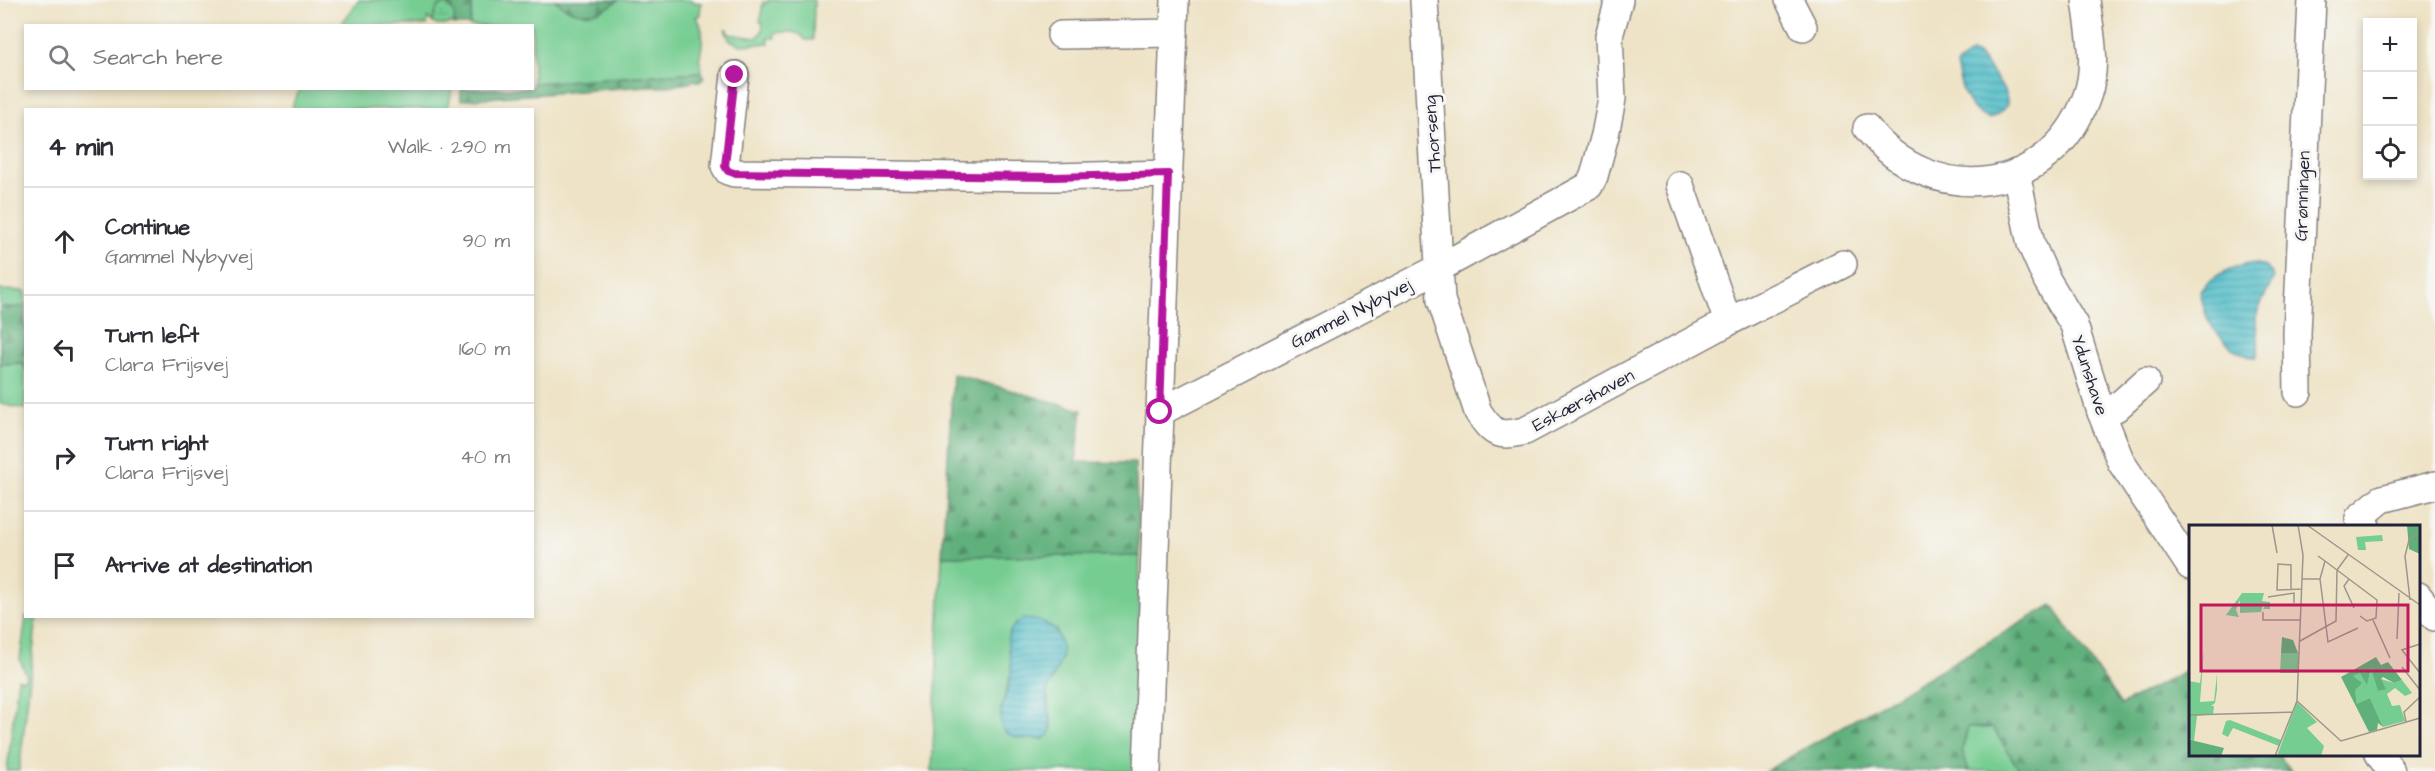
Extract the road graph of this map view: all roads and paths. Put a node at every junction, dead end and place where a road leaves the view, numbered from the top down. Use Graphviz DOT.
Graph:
graph roads {
  1 [pos="1175,0"];
  2 [pos="1424,0"];
  3 [pos="1619,0"];
  4 [pos="1789,0"];
  5 [pos="2086,0"];
  6 [pos="2312,0"];
  7 [pos="1803,27"];
  8 [pos="1174,33"];
  9 [pos="1061,35"];
  10 [pos="735,75"];
  11 [pos="1867,128"];
  12 [pos="2016,173"];
  13 [pos="1168,174"];
  14 [pos="1680,185"];
  15 [pos="1843,264"];
  16 [pos="1441,267"];
  17 [pos="1728,322"];
  18 [pos="2146,381"];
  19 [pos="2298,392"];
  20 [pos="1160,412"];
  21 [pos="2101,412"];
  22 [pos="2435,485"];
  23 [pos="2365,525"];
  24 [pos="2189,564"];
  25 [pos="2420,598"];
  26 [pos="2435,617"];
  27 [pos="2380,756"];
  28 [pos="1147,771"];
  29 [pos="2391,771"];
  1 -- 8 [label="street"];
  2 -- 16 [label="street, Thorseng"];
  3 -- 16 [label="street, Gammel Nybyvej"];
  4 -- 7 [label="street"];
  5 -- 12 [label="street"];
  6 -- 19 [label="street, Grønningen"];
  8 -- 9 [label="street"];
  8 -- 13 [label="street"];
  10 -- 13 [label="street"];
  11 -- 12 [label="street"];
  12 -- 21 [label="street, Ydunshave"];
  13 -- 20 [label="street"];
  14 -- 17 [label="street"];
  15 -- 17 [label="street, Eskærshaven"];
  16 -- 17 [label="street, Eskærshaven"];
  16 -- 20 [label="street, Gammel Nybyvej"];
  18 -- 21 [label="street"];
  20 -- 28 [label="street"];
  21 -- 24 [label="street, Ydunshave"];
  22 -- 23 [label="street"];
  25 -- 26 [label="street"];
  27 -- 29 [label="street"];
}
